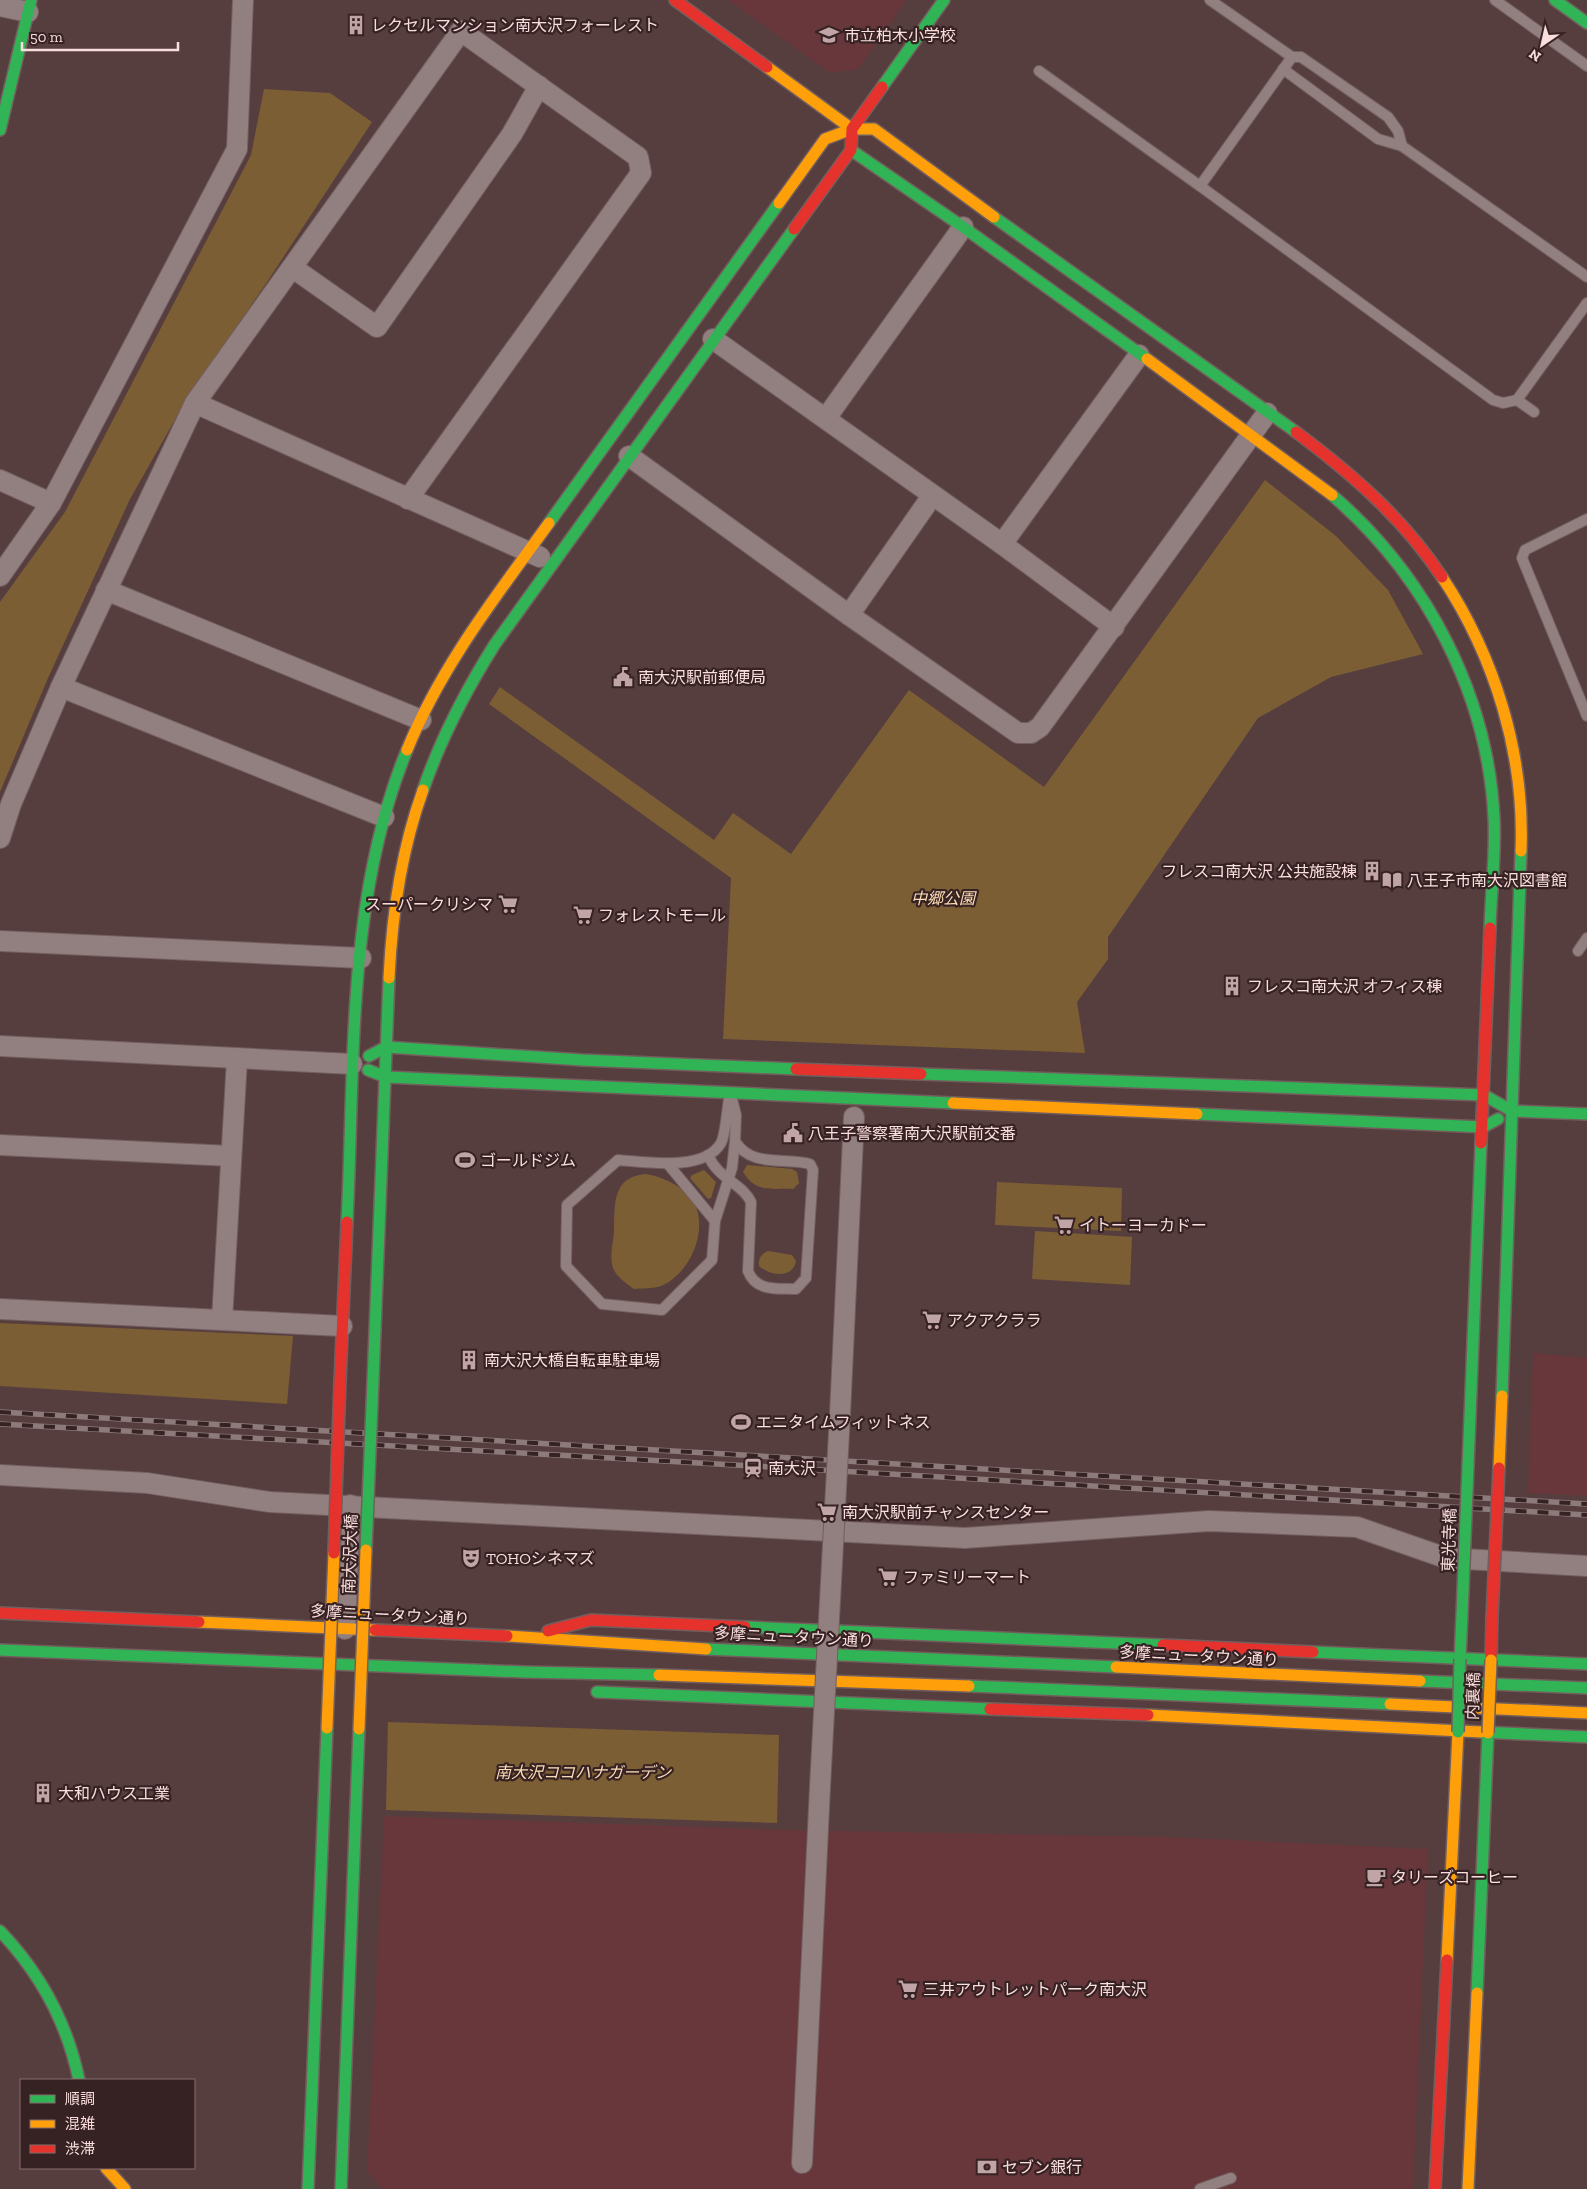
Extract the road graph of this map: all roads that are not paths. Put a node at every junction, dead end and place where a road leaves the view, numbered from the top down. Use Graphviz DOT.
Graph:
graph roads {
  1 [pos="243,0"];
  2 [pos="676,0"];
  3 [pos="944,0"];
  4 [pos="1210,0"];
  5 [pos="1495,0"];
  6 [pos="1555,0"];
  7 [pos="0,6"];
  8 [pos="30,6"];
  9 [pos="1587,23"];
  10 [pos="1292,57"];
  11 [pos="1587,66"];
  12 [pos="1283,69"];
  13 [pos="1039,71"];
  14 [pos="539,86"];
  15 [pos="0,130"];
  16 [pos="852,130"];
  17 [pos="1402,146"];
  18 [pos="851,150"];
  19 [pos="1200,186"];
  20 [pos="963,227"];
  21 [pos="293,268"];
  22 [pos="1587,277"];
  23 [pos="1587,303"];
  24 [pos="713,339"];
  25 [pos="1138,355"];
  26 [pos="1517,400"];
  27 [pos="195,403"];
  28 [pos="1534,412"];
  29 [pos="1267,413"];
  30 [pos="826,418"];
  31 [pos="1251,435"];
  32 [pos="629,456"];
  33 [pos="0,480"];
  34 [pos="932,496"];
  35 [pos="408,499"];
  36 [pos="52,502"];
  37 [pos="1587,519"];
  38 [pos="1002,544"];
  39 [pos="528,552"];
  40 [pos="553,563"];
  41 [pos="0,576"];
  42 [pos="106,590"];
  43 [pos="849,615"];
  44 [pos="1114,627"];
  45 [pos="61,687"];
  46 [pos="1587,716"];
  47 [pos="421,720"];
  48 [pos="384,817"];
  49 [pos="0,838"];
  50 [pos="1587,938"];
  51 [pos="0,942"];
  52 [pos="1578,952"];
  53 [pos="361,958"];
  54 [pos="0,1046"];
  55 [pos="386,1047"];
  56 [pos="237,1058"];
  57 [pos="352,1064"];
  58 [pos="386,1077"];
  59 [pos="731,1078"];
  60 [pos="1484,1095"];
  61 [pos="1512,1111"];
  62 [pos="1587,1114"];
  63 [pos="854,1117"];
  64 [pos="1483,1127"];
  65 [pos="736,1141"];
  66 [pos="0,1145"];
  67 [pos="708,1154"];
  68 [pos="231,1156"];
  69 [pos="667,1163"];
  70 [pos="728,1181"];
  71 [pos="715,1221"];
  72 [pos="0,1309"];
  73 [pos="222,1320"];
  74 [pos="342,1326"];
  75 [pos="0,1475"];
  76 [pos="350,1505"];
  77 [pos="1587,1566"];
  78 [pos="0,1613"];
  79 [pos="345,1629"];
  80 [pos="525,1637"];
  81 [pos="0,1650"];
  82 [pos="1460,1659"];
  83 [pos="1491,1660"];
  84 [pos="1587,1664"];
  85 [pos="524,1672"];
  86 [pos="569,1685"];
  87 [pos="1587,1688"];
  88 [pos="587,1690"];
  89 [pos="1587,1713"];
  90 [pos="1458,1732"];
  91 [pos="1488,1733"];
  92 [pos="1587,1737"];
  93 [pos="0,1931"];
  94 [pos="79,2079"];
  95 [pos="802,2163"];
  96 [pos="107,2169"];
  97 [pos="1231,2178"];
  98 [pos="125,2189"];
  99 [pos="308,2189"];
  100 [pos="341,2189"];
  101 [pos="1200,2189"];
  102 [pos="1435,2189"];
  103 [pos="1468,2189"];
  1 -- 36 [label="street"];
  2 -- 16 [label="street"];
  3 -- 16 [label="street"];
  4 -- 10 [label="lane"];
  5 -- 11 [label="lane"];
  6 -- 9 [label="street"];
  7 -- 8 [label="street"];
  8 -- 15 [label="street"];
  10 -- 12 [label="lane"];
  10 -- 17 [label="lane"];
  12 -- 17 [label="lane"];
  12 -- 19 [label="lane"];
  13 -- 19 [label="lane"];
  14 -- 21 [label="street"];
  14 -- 21 [label="street"];
  14 -- 35 [label="street"];
  16 -- 18 [label="street"];
  16 -- 29 [label="street"];
  16 -- 39 [label="street, 南大沢大橋"];
  17 -- 22 [label="lane"];
  18 -- 20 [label="street, 東光寺橋"];
  18 -- 24 [label="street, 南大沢大橋"];
  19 -- 26 [label="lane"];
  20 -- 25 [label="street, 東光寺橋"];
  20 -- 30 [label="street"];
  21 -- 27 [label="street"];
  23 -- 26 [label="lane"];
  24 -- 30 [label="street"];
  24 -- 32 [label="street, 南大沢大橋"];
  25 -- 31 [label="street, 東光寺橋"];
  25 -- 38 [label="street"];
  26 -- 28 [label="lane"];
  27 -- 35 [label="street"];
  27 -- 42 [label="street"];
  29 -- 31 [label="street"];
  29 -- 61 [label="street"];
  30 -- 34 [label="street"];
  31 -- 44 [label="street"];
  31 -- 60 [label="street, 東光寺橋"];
  32 -- 40 [label="street, 南大沢大橋"];
  32 -- 43 [label="street"];
  33 -- 36 [label="street"];
  34 -- 38 [label="street"];
  34 -- 43 [label="street"];
  35 -- 39 [label="street"];
  36 -- 41 [label="street"];
  37 -- 46 [label="lane"];
  38 -- 44 [label="street"];
  39 -- 40 [label="street"];
  39 -- 47 [label="street, 南大沢大橋"];
  40 -- 55 [label="street, 南大沢大橋"];
  42 -- 45 [label="street"];
  42 -- 47 [label="street"];
  43 -- 44 [label="street"];
  45 -- 48 [label="street"];
  45 -- 49 [label="street"];
  47 -- 48 [label="street, 南大沢大橋"];
  48 -- 53 [label="street, 南大沢大橋"];
  50 -- 52 [label="lane"];
  51 -- 53 [label="street"];
  53 -- 57 [label="street, 南大沢大橋"];
  54 -- 56 [label="street"];
  55 -- 57 [label="street"];
  55 -- 58 [label="street, 南大沢大橋"];
  55 -- 59 [label="street"];
  56 -- 57 [label="street"];
  56 -- 68 [label="street"];
  57 -- 58 [label="street"];
  57 -- 74 [label="street, 南大沢大橋"];
  58 -- 59 [label="street"];
  58 -- 100 [label="street, 南大沢大橋, bridge"];
  59 -- 60 [label="street"];
  59 -- 64 [label="street"];
  59 -- 65 [label="lane"];
  59 -- 67 [label="lane"];
  60 -- 61 [label="street"];
  60 -- 64 [label="street, 東光寺橋"];
  61 -- 62 [label="street"];
  61 -- 64 [label="street"];
  61 -- 83 [label="street, 内裏橋, bridge"];
  63 -- 95 [label="street, bridge"];
  64 -- 82 [label="street, 東光寺橋, bridge"];
  65 -- 70 [label="lane"];
  65 -- 70 [label="lane"];
  66 -- 68 [label="street"];
  67 -- 69 [label="lane"];
  67 -- 70 [label="lane"];
  68 -- 73 [label="street"];
  69 -- 71 [label="lane"];
  69 -- 71 [label="lane"];
  70 -- 71 [label="lane"];
  72 -- 73 [label="street"];
  73 -- 74 [label="street"];
  74 -- 99 [label="street, 南大沢大橋, bridge"];
  75 -- 76 [label="street"];
  76 -- 77 [label="street"];
  76 -- 79 [label="street"];
  78 -- 79 [label="street, 多摩ニュータウン通り"];
  79 -- 80 [label="street, 多摩ニュータウン通り"];
  80 -- 82 [label="street"];
  80 -- 87 [label="street, 多摩ニュータウン通り"];
  81 -- 85 [label="street"];
  82 -- 83 [label="street"];
  82 -- 90 [label="street, 内裏橋, bridge"];
  83 -- 84 [label="street"];
  83 -- 91 [label="street, 内裏橋, bridge"];
  85 -- 86 [label="street"];
  85 -- 89 [label="street"];
  88 -- 90 [label="street"];
  90 -- 91 [label="street"];
  90 -- 102 [label="street, 内裏橋"];
  91 -- 92 [label="street"];
  91 -- 103 [label="street, 内裏橋"];
  93 -- 94 [label="street"];
  96 -- 98 [label="street"];
  97 -- 101 [label="lane"];
}
